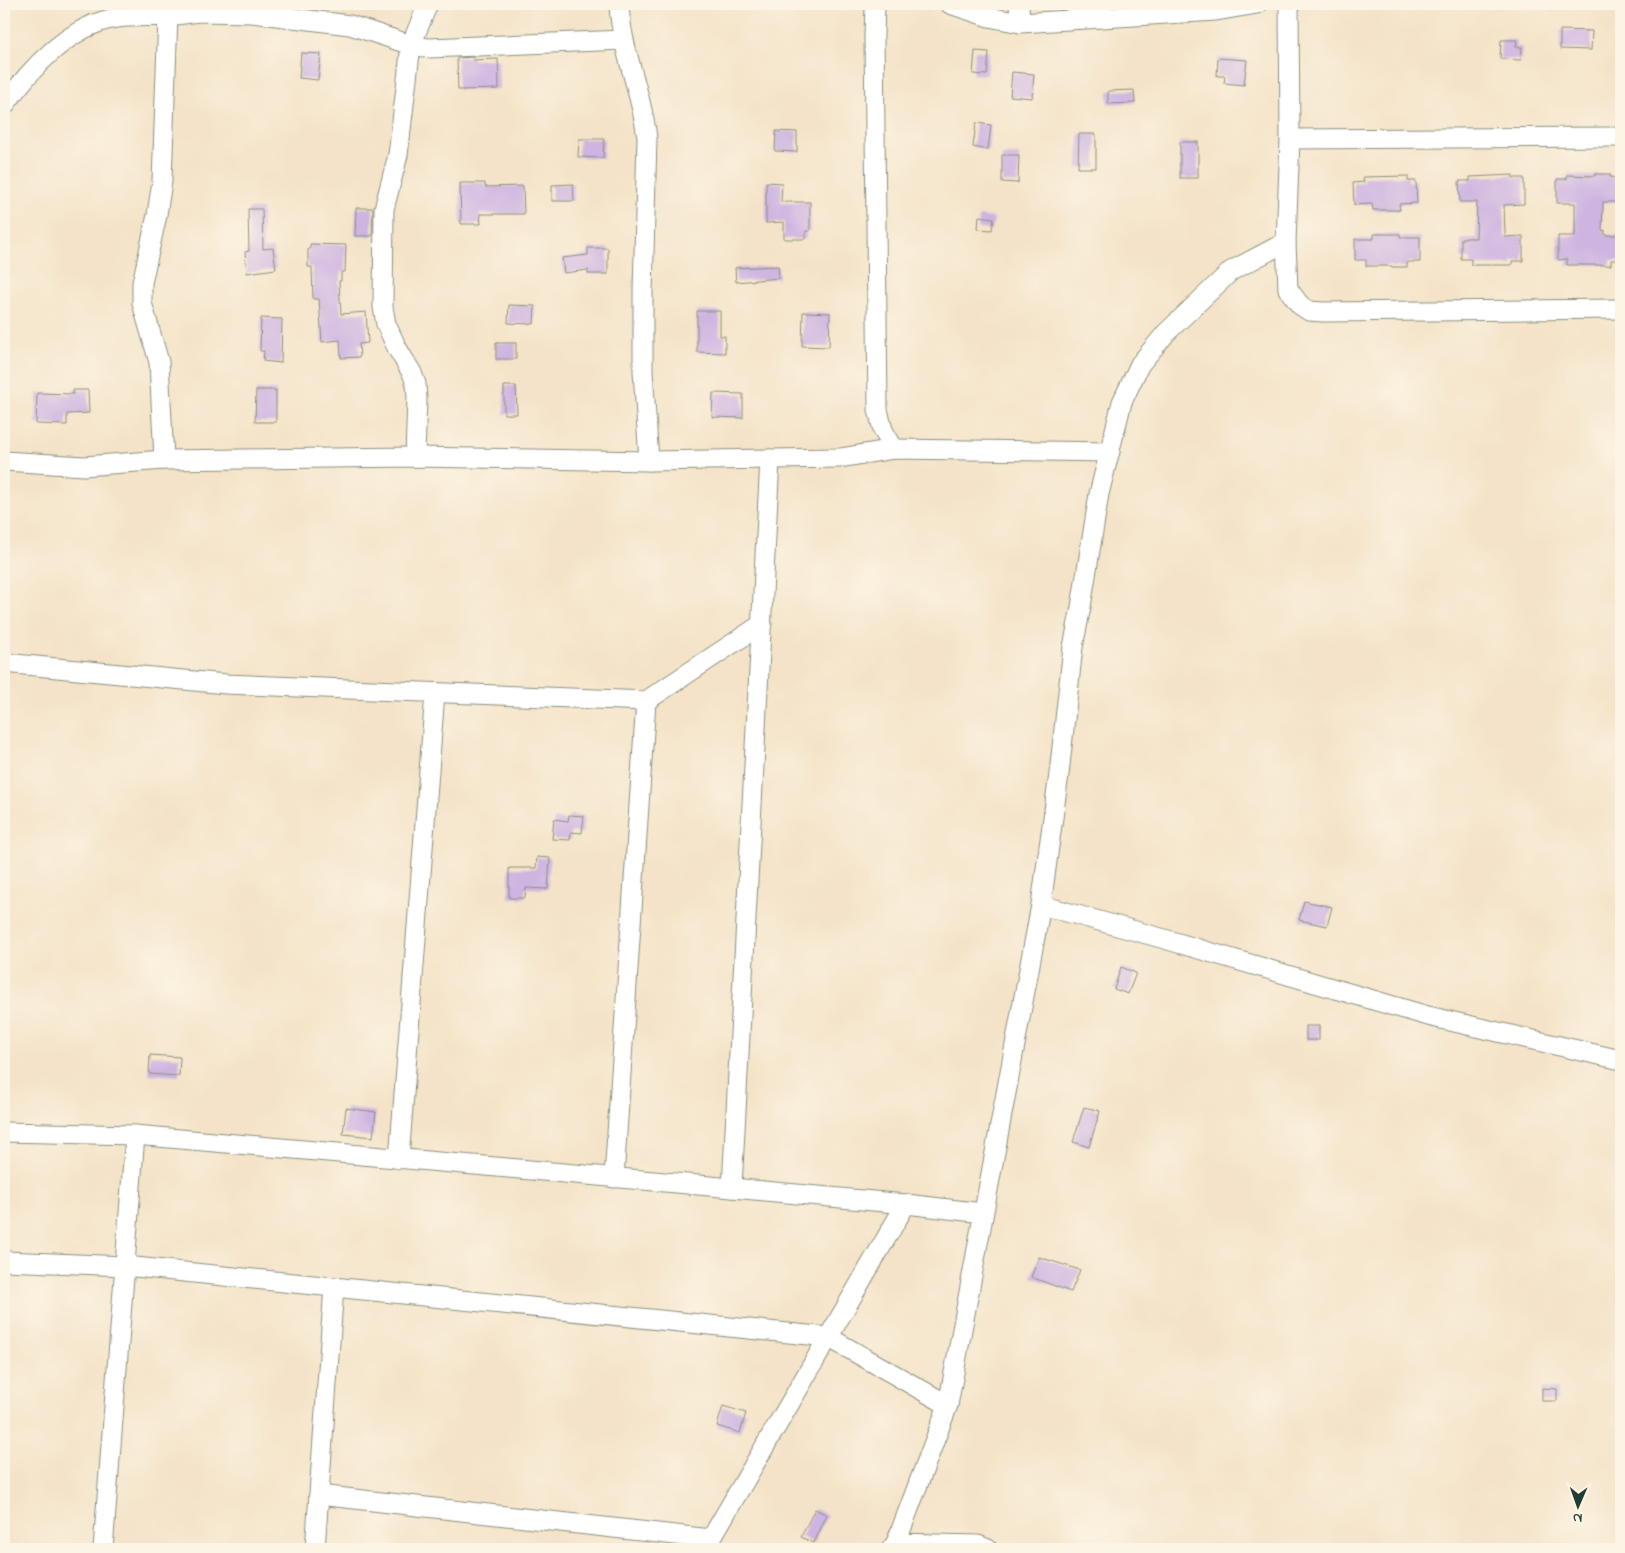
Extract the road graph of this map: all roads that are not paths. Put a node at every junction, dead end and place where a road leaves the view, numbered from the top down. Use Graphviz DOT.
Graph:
graph roads {
  1 [pos="428,4"];
  2 [pos="619,4"];
  3 [pos="875,4"];
  4 [pos="950,4"];
  5 [pos="1018,4"];
  6 [pos="1258,4"];
  7 [pos="1289,4"];
  8 [pos="168,16"];
  9 [pos="1020,23"];
  10 [pos="624,40"];
  11 [pos="411,45"];
  12 [pos="4,106"];
  13 [pos="1621,137"];
  14 [pos="1290,139"];
  15 [pos="1286,242"];
  16 [pos="1621,309"];
  17 [pos="894,448"];
  18 [pos="1110,452"];
  19 [pos="415,457"];
  20 [pos="770,459"];
  21 [pos="164,460"];
  22 [pos="4,461"];
  23 [pos="649,461"];
  24 [pos="762,624"];
  25 [pos="4,663"];
  26 [pos="435,693"];
  27 [pos="646,700"];
  28 [pos="1041,905"];
  29 [pos="1621,1060"];
  30 [pos="4,1132"];
  31 [pos="135,1135"];
  32 [pos="399,1159"];
  33 [pos="614,1178"];
  34 [pos="732,1188"];
  35 [pos="906,1204"];
  36 [pos="983,1212"];
  37 [pos="4,1261"];
  38 [pos="125,1266"];
  39 [pos="334,1287"];
  40 [pos="828,1337"];
  41 [pos="948,1405"];
  42 [pos="319,1495"];
  43 [pos="708,1544"];
  44 [pos="893,1546"];
  45 [pos="103,1549"];
  46 [pos="315,1549"];
  47 [pos="988,1549"];
  1 -- 11 [label="street"];
  2 -- 10 [label="street"];
  3 -- 17 [label="street"];
  4 -- 9 [label="street"];
  5 -- 9 [label="street"];
  6 -- 9 [label="street"];
  7 -- 14 [label="street"];
  8 -- 11 [label="street"];
  8 -- 12 [label="street"];
  8 -- 21 [label="street"];
  10 -- 11 [label="street"];
  10 -- 23 [label="street"];
  11 -- 19 [label="street"];
  13 -- 14 [label="street"];
  14 -- 15 [label="street"];
  15 -- 16 [label="street"];
  15 -- 18 [label="street"];
  17 -- 18 [label="street"];
  17 -- 20 [label="street"];
  18 -- 28 [label="street"];
  19 -- 21 [label="street"];
  19 -- 23 [label="street"];
  20 -- 23 [label="street"];
  20 -- 24 [label="street"];
  21 -- 22 [label="street"];
  24 -- 27 [label="street"];
  24 -- 34 [label="street"];
  25 -- 26 [label="street"];
  26 -- 27 [label="street"];
  26 -- 32 [label="street"];
  27 -- 33 [label="street"];
  28 -- 29 [label="street"];
  28 -- 36 [label="street"];
  30 -- 31 [label="street"];
  31 -- 32 [label="street"];
  31 -- 38 [label="street"];
  32 -- 33 [label="street"];
  33 -- 34 [label="street"];
  34 -- 35 [label="street"];
  35 -- 36 [label="street"];
  35 -- 40 [label="street"];
  36 -- 41 [label="street"];
  37 -- 38 [label="street"];
  38 -- 39 [label="street"];
  38 -- 45 [label="street"];
  39 -- 40 [label="street"];
  39 -- 42 [label="street"];
  40 -- 41 [label="street"];
  40 -- 43 [label="street"];
  41 -- 44 [label="street"];
  42 -- 43 [label="street"];
  42 -- 46 [label="street"];
  44 -- 47 [label="street"];
}
